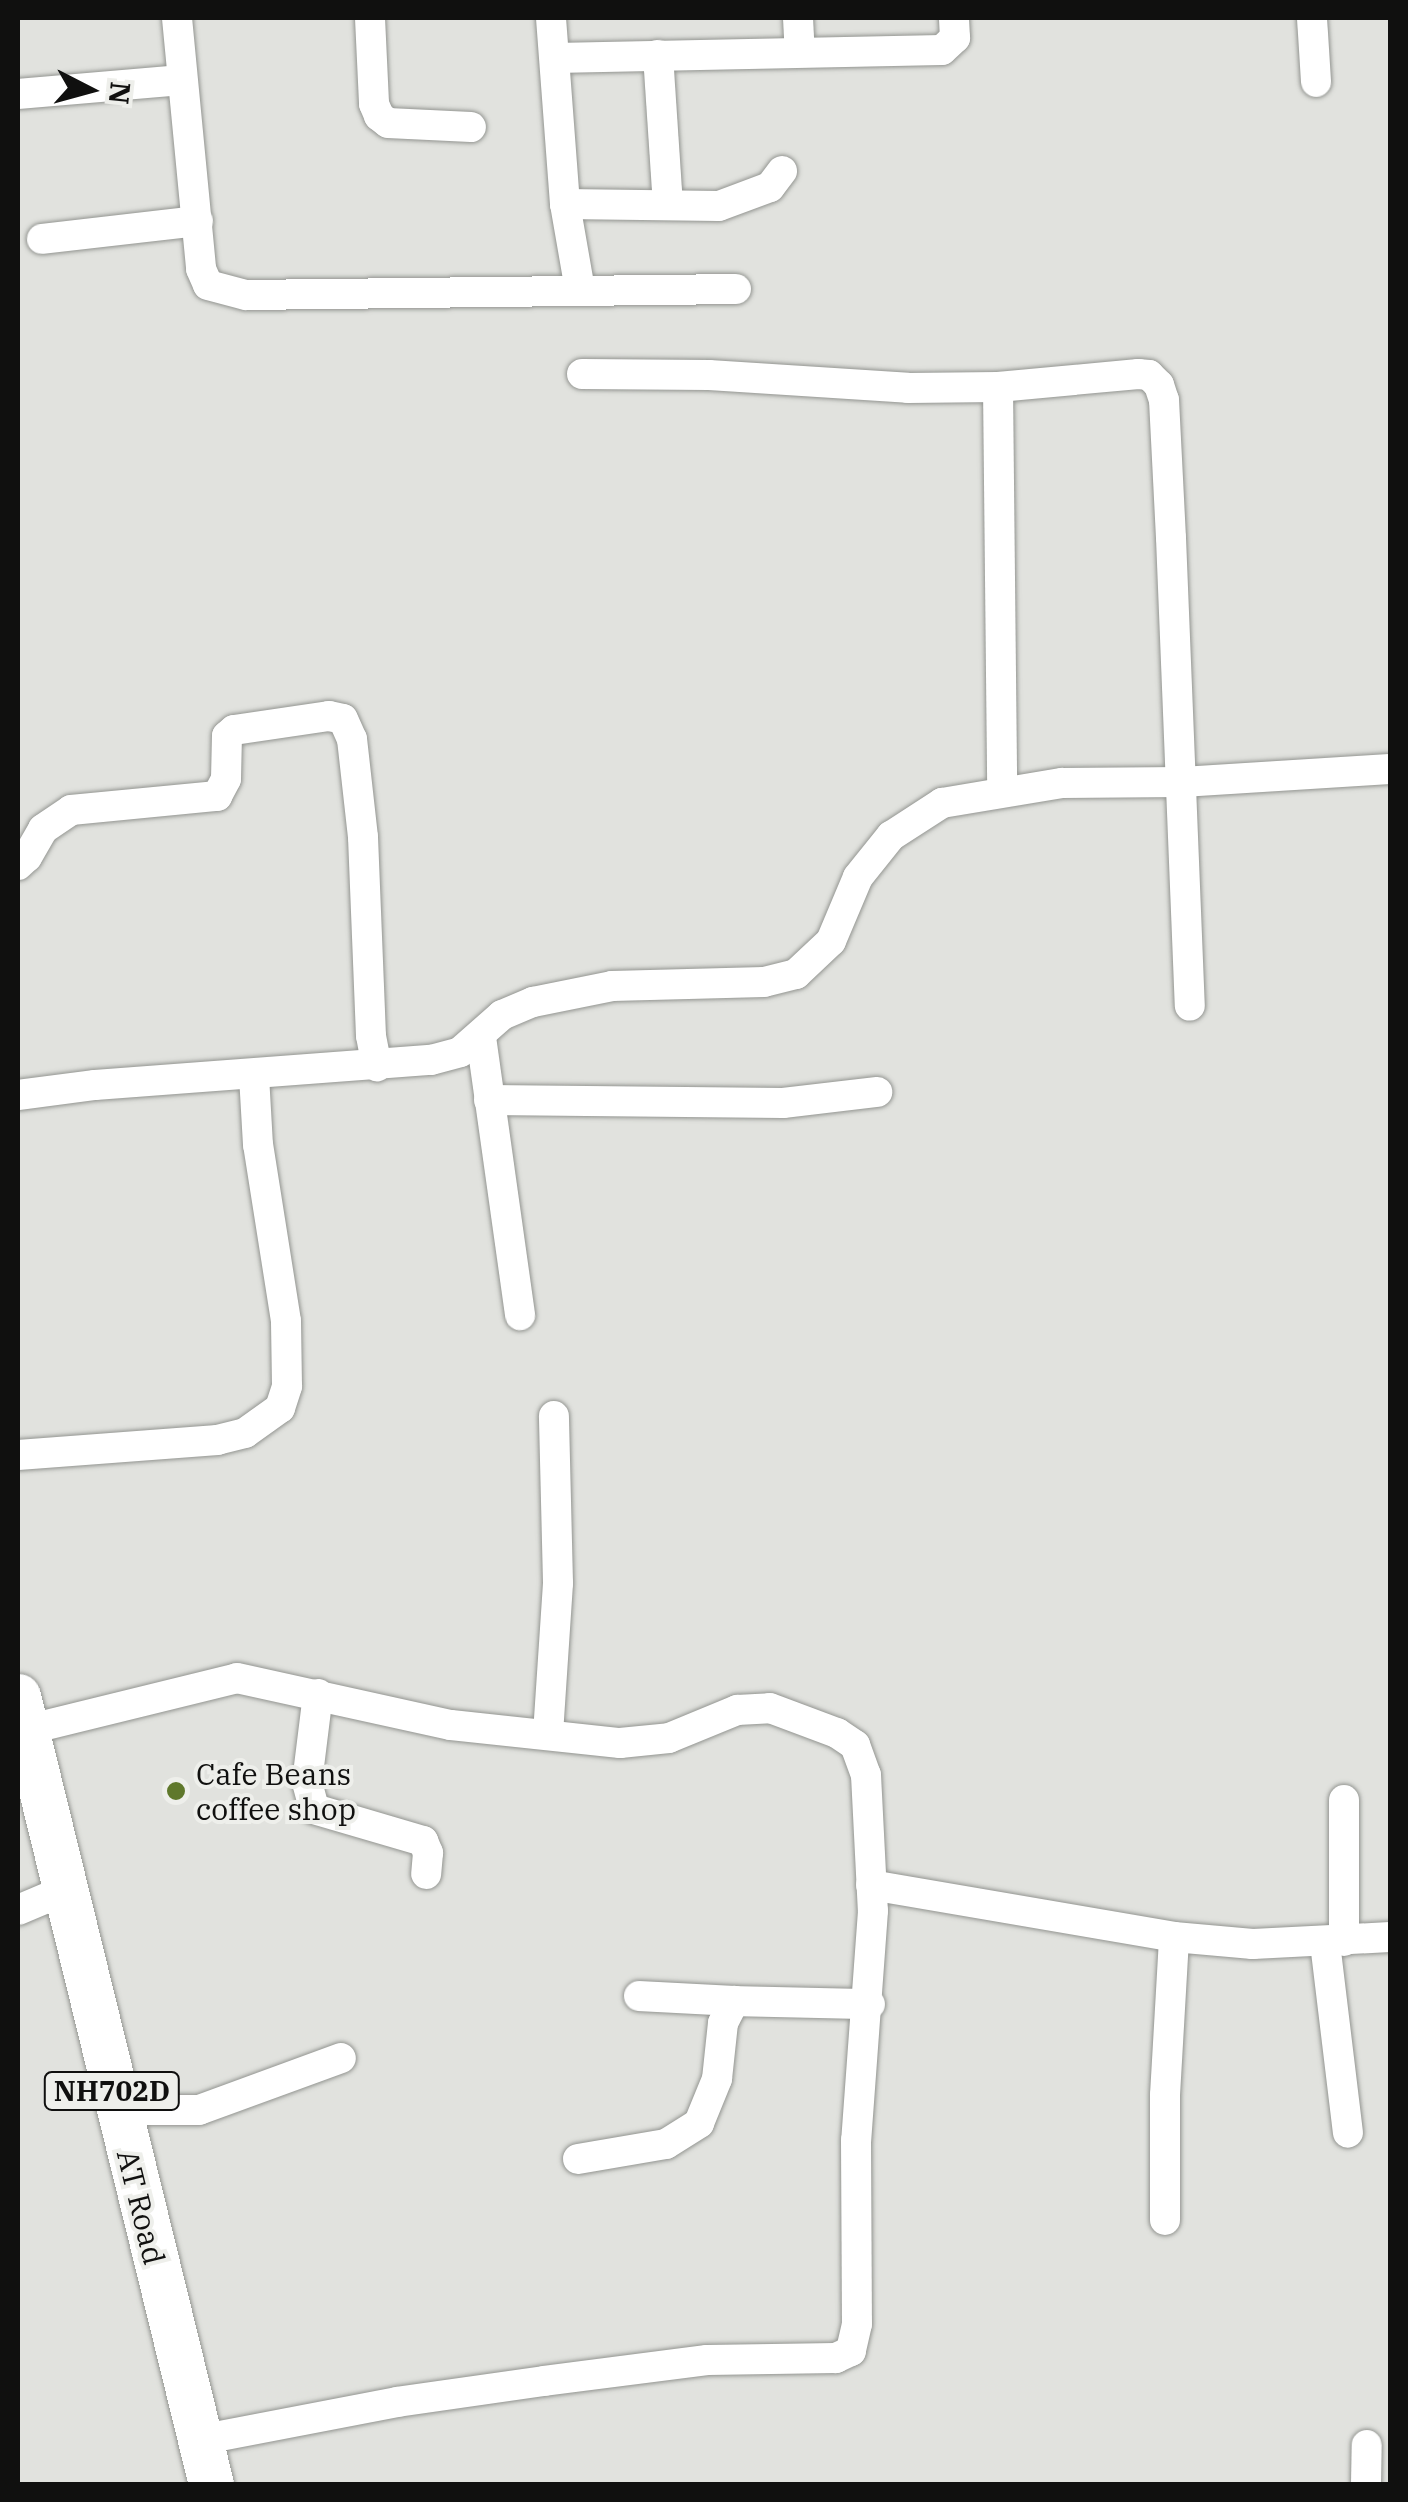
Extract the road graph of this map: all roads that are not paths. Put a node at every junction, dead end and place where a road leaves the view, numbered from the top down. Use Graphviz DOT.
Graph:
graph roads {
  1 [pos="177,18"];
  2 [pos="370,18"];
  3 [pos="551,18"];
  4 [pos="798,18"];
  5 [pos="954,18"];
  6 [pos="1312,18"];
  7 [pos="800,51"];
  8 [pos="658,55"];
  9 [pos="555,58"];
  10 [pos="181,80"];
  11 [pos="1316,82"];
  12 [pos="18,94"];
  13 [pos="471,127"];
  14 [pos="782,170"];
  15 [pos="566,204"];
  16 [pos="668,205"];
  17 [pos="198,221"];
  18 [pos="42,239"];
  19 [pos="736,289"];
  20 [pos="580,290"];
  21 [pos="582,374"];
  22 [pos="998,387"];
  23 [pos="1390,769"];
  24 [pos="1182,782"];
  25 [pos="1002,792"];
  26 [pos="18,864"];
  27 [pos="1190,1006"];
  28 [pos="481,1037"];
  29 [pos="377,1066"];
  30 [pos="254,1075"];
  31 [pos="876,1092"];
  32 [pos="18,1096"];
  33 [pos="489,1100"];
  34 [pos="520,1315"];
  35 [pos="554,1416"];
  36 [pos="18,1455"];
  37 [pos="318,1694"];
  38 [pos="22,1713"];
  39 [pos="548,1734"];
  40 [pos="1344,1800"];
  41 [pos="426,1874"];
  42 [pos="871,1885"];
  43 [pos="63,1890"];
  44 [pos="18,1910"];
  45 [pos="1174,1937"];
  46 [pos="1390,1937"];
  47 [pos="1334,1942"];
  48 [pos="639,1996"];
  49 [pos="734,2001"];
  50 [pos="870,2004"];
  51 [pos="341,2058"];
  52 [pos="117,2110"];
  53 [pos="1348,2133"];
  54 [pos="578,2158"];
  55 [pos="1165,2220"];
  56 [pos="200,2440"];
  57 [pos="1367,2445"];
  58 [pos="211,2484"];
  59 [pos="1366,2484"];
  1 -- 10 [label="street"];
  2 -- 13 [label="street"];
  3 -- 9 [label="street"];
  4 -- 7 [label="street"];
  5 -- 7 [label="street"];
  6 -- 11 [label="street"];
  7 -- 8 [label="street"];
  8 -- 9 [label="street"];
  8 -- 16 [label="street"];
  9 -- 15 [label="street"];
  10 -- 12 [label="street"];
  10 -- 17 [label="street"];
  14 -- 16 [label="street"];
  15 -- 16 [label="street"];
  15 -- 20 [label="street"];
  17 -- 18 [label="street"];
  17 -- 20 [label="street"];
  19 -- 20 [label="street"];
  21 -- 22 [label="street"];
  22 -- 24 [label="street"];
  22 -- 25 [label="street"];
  23 -- 24 [label="street"];
  24 -- 25 [label="street"];
  24 -- 27 [label="street"];
  25 -- 28 [label="street"];
  26 -- 29 [label="street"];
  28 -- 29 [label="street"];
  28 -- 33 [label="street"];
  29 -- 30 [label="street"];
  30 -- 32 [label="street"];
  30 -- 36 [label="street"];
  31 -- 33 [label="street"];
  33 -- 34 [label="street"];
  35 -- 39 [label="street"];
  37 -- 38 [label="street"];
  37 -- 39 [label="street"];
  37 -- 41 [label="street"];
  38 -- 43 [label="highway, AT Road / NH702D"];
  39 -- 42 [label="street"];
  40 -- 47 [label="street"];
  42 -- 45 [label="street"];
  42 -- 50 [label="street"];
  43 -- 44 [label="street"];
  43 -- 52 [label="highway, AT Road / NH702D"];
  45 -- 47 [label="street"];
  45 -- 55 [label="street"];
  46 -- 47 [label="street"];
  47 -- 53 [label="street"];
  48 -- 49 [label="street"];
  49 -- 50 [label="street"];
  49 -- 54 [label="street"];
  50 -- 56 [label="street"];
  51 -- 52 [label="street"];
  52 -- 56 [label="highway, AT Road / NH702D"];
  56 -- 58 [label="highway, AT Road / NH702D"];
  57 -- 59 [label="street"];
}
